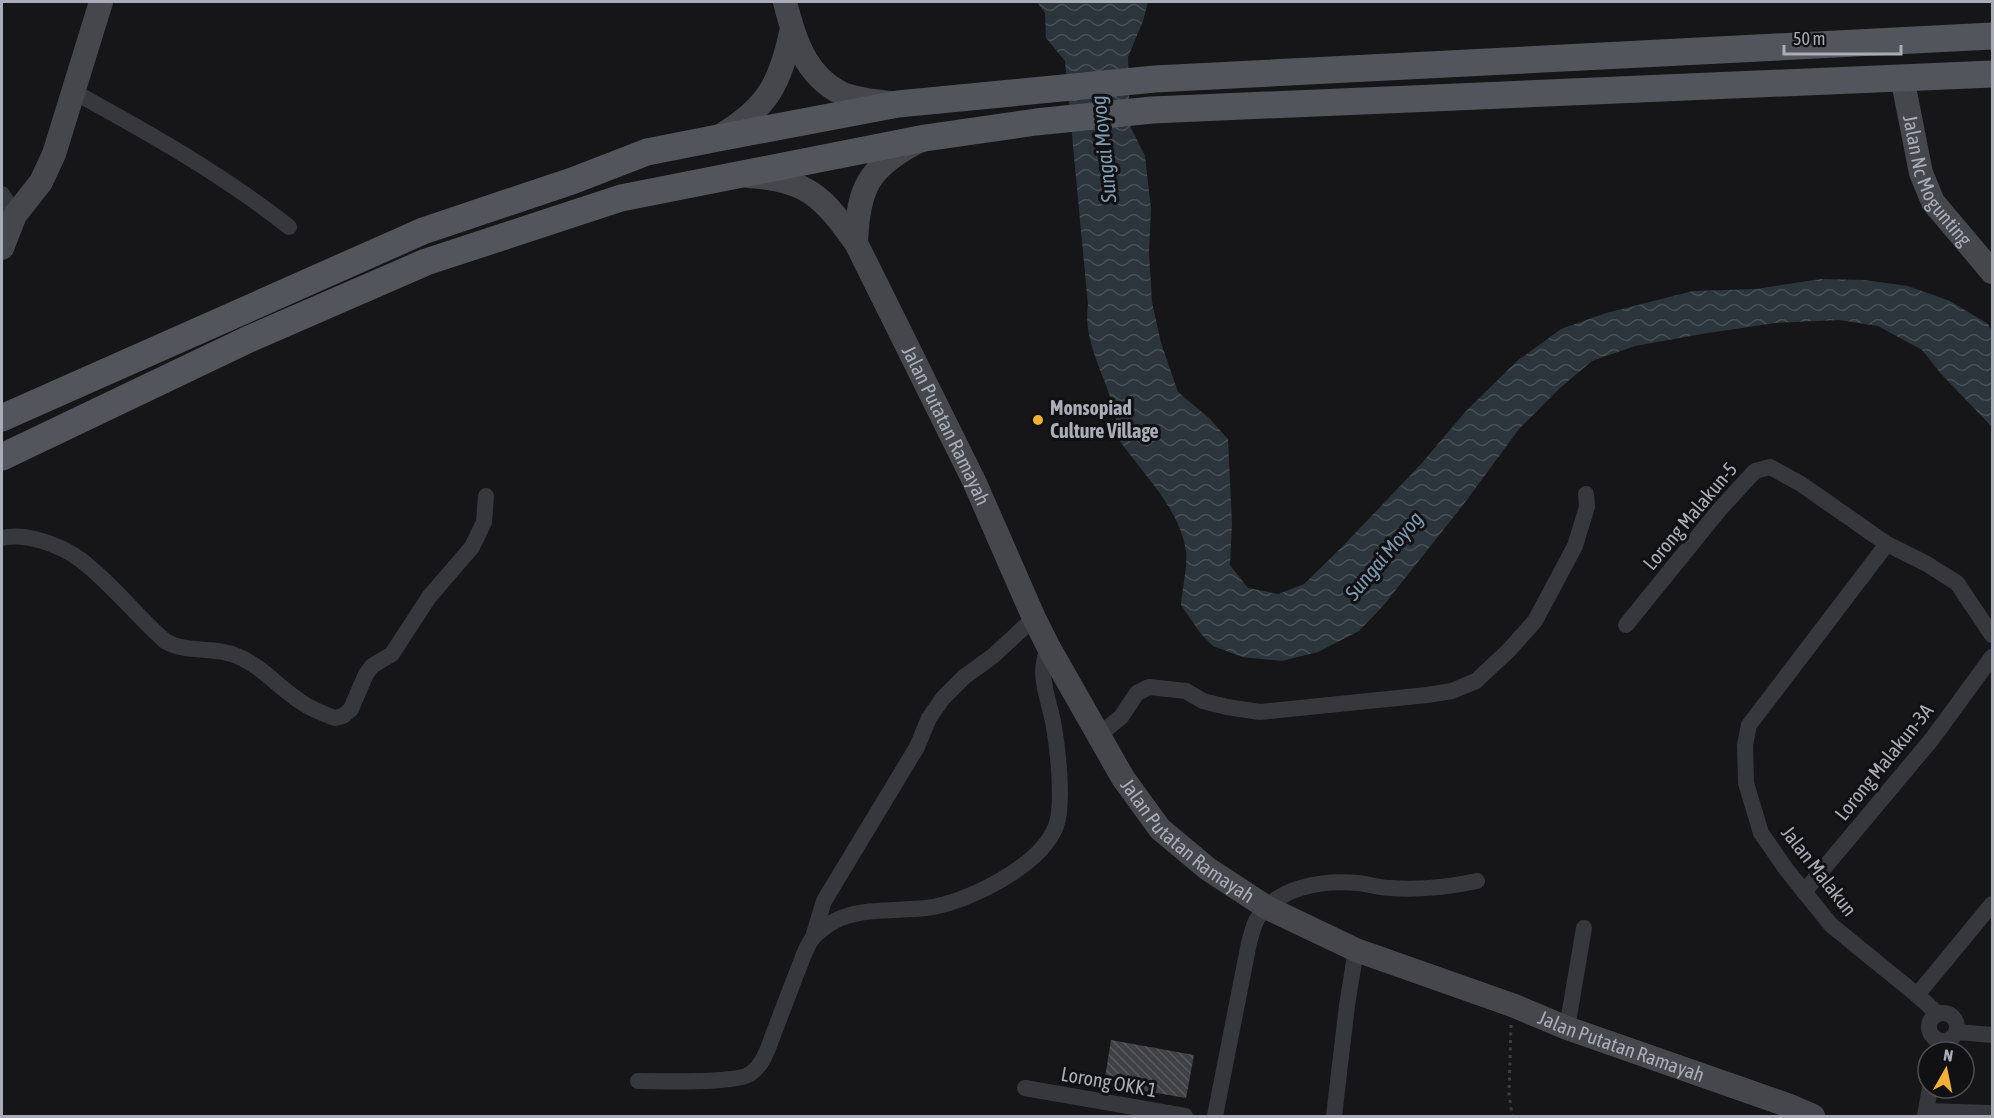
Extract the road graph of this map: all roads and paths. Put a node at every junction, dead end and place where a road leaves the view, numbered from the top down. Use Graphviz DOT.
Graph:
graph roads {
  1 [pos="101,2"];
  2 [pos="785,2"];
  3 [pos="792,28"];
  4 [pos="1992,36"];
  5 [pos="1992,74"];
  6 [pos="1902,77"];
  7 [pos="74,92"];
  8 [pos="898,104"];
  9 [pos="718,138"];
  10 [pos="925,138"];
  11 [pos="735,174"];
  12 [pos="2,194"];
  13 [pos="15,215"];
  14 [pos="289,227"];
  15 [pos="856,243"];
  16 [pos="2,248"];
  17 [pos="1992,272"];
  18 [pos="2,418"];
  19 [pos="2,457"];
  20 [pos="1586,494"];
  21 [pos="486,496"];
  22 [pos="2,538"];
  23 [pos="1887,544"];
  24 [pos="1034,618"];
  25 [pos="1626,625"];
  26 [pos="1992,635"];
  27 [pos="1049,648"];
  28 [pos="1992,657"];
  29 [pos="1098,736"];
  30 [pos="1477,881"];
  31 [pos="1804,892"];
  32 [pos="1992,904"];
  33 [pos="1266,907"];
  34 [pos="1584,928"];
  35 [pos="813,937"];
  36 [pos="1356,950"];
  37 [pos="1917,995"];
  38 [pos="1512,1005"];
  39 [pos="1938,1014"];
  40 [pos="1567,1028"];
  41 [pos="1957,1032"];
  42 [pos="1992,1035"];
  43 [pos="1934,1040"];
  44 [pos="1948,1040"];
  45 [pos="638,1081"];
  46 [pos="1025,1088"];
  47 [pos="1992,1113"];
  48 [pos="1925,1114"];
  49 [pos="1185,1116"];
  50 [pos="1215,1116"];
  51 [pos="1334,1116"];
  52 [pos="1512,1116"];
  53 [pos="1813,1116"];
  1 -- 7 [label="main road"];
  2 -- 3 [label="main road"];
  3 -- 8 [label="main road"];
  3 -- 9 [label="main road"];
  4 -- 8 [label="main road"];
  5 -- 6 [label="main road"];
  6 -- 10 [label="main road"];
  6 -- 17 [label="main road, Jalan Nc Mogunting"];
  7 -- 13 [label="main road"];
  7 -- 14 [label="street"];
  8 -- 9 [label="main road"];
  9 -- 18 [label="main road"];
  10 -- 11 [label="main road"];
  10 -- 15 [label="main road, Jalan Putatan Ramayah"];
  11 -- 15 [label="main road, Jalan Putatan Ramayah"];
  11 -- 19 [label="main road"];
  12 -- 13 [label="street"];
  13 -- 16 [label="main road"];
  15 -- 24 [label="main road, Jalan Putatan Ramayah"];
  20 -- 29 [label="street"];
  21 -- 22 [label="street"];
  23 -- 25 [label="street, Lorong Malakun-5"];
  23 -- 26 [label="street"];
  23 -- 31 [label="street, Jalan Malakun"];
  24 -- 27 [label="main road, Jalan Putatan Ramayah"];
  24 -- 35 [label="street"];
  27 -- 29 [label="main road, Jalan Putatan Ramayah"];
  27 -- 35 [label="street"];
  28 -- 31 [label="street, Lorong Malakun-3A"];
  29 -- 33 [label="main road, Jalan Putatan Ramayah"];
  30 -- 33 [label="street"];
  31 -- 37 [label="street, Jalan Malakun"];
  32 -- 37 [label="street"];
  33 -- 36 [label="main road, Jalan Putatan Ramayah"];
  33 -- 50 [label="street"];
  34 -- 40 [label="street"];
  35 -- 45 [label="street"];
  36 -- 38 [label="main road, Jalan Putatan Ramayah"];
  36 -- 51 [label="street"];
  37 -- 39 [label="street, Jalan Malakun"];
  38 -- 40 [label="main road, Jalan Putatan Ramayah"];
  38 -- 52 [label="path"];
  39 -- 41 [label="street"];
  39 -- 43 [label="street"];
  40 -- 53 [label="main road, Jalan Putatan Ramayah"];
  41 -- 42 [label="street"];
  41 -- 44 [label="street"];
  46 -- 49 [label="street, Lorong OKK 1"];
  47 -- 48 [label="street"];
}
